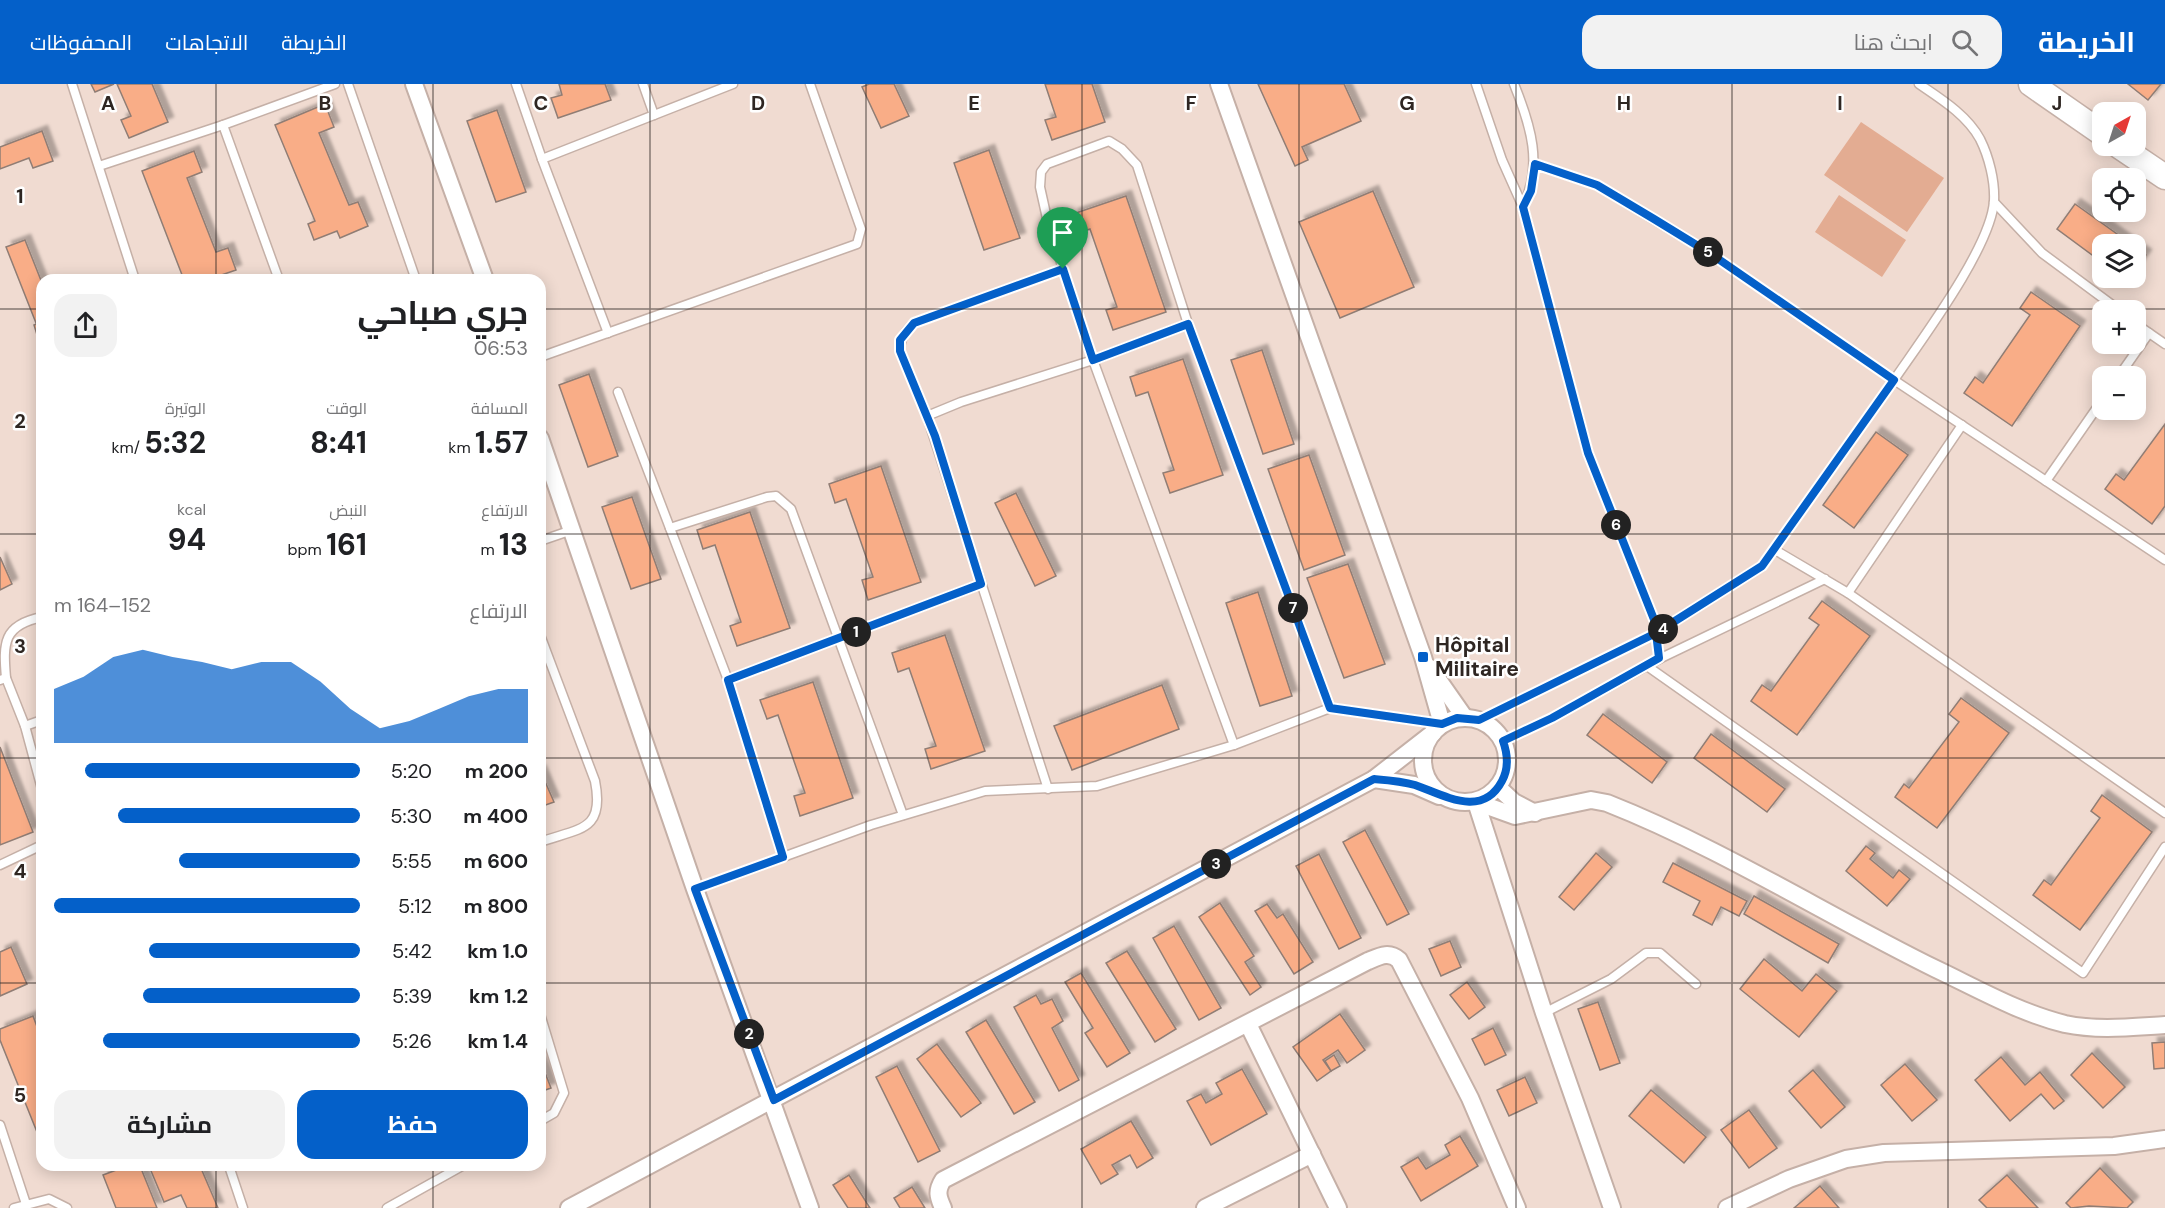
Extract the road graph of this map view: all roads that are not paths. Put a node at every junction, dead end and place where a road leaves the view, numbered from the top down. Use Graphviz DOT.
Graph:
graph roads {
  1 [pos="72,84"];
  2 [pos="334,84"];
  3 [pos="348,84"];
  4 [pos="414,84"];
  5 [pos="516,84"];
  6 [pos="643,84"];
  7 [pos="733,84"];
  8 [pos="810,84"];
  9 [pos="1219,84"];
  10 [pos="1476,84"];
  11 [pos="1514,84"];
  12 [pos="1919,84"];
  13 [pos="2035,85"];
  14 [pos="654,115"];
  15 [pos="223,125"];
  16 [pos="2092,126"];
  17 [pos="2134,156"];
  18 [pos="542,159"];
  19 [pos="1535,164"];
  20 [pos="99,166"];
  21 [pos="2165,177"];
  22 [pos="1994,202"];
  23 [pos="1523,207"];
  24 [pos="1063,269"];
  25 [pos="133,274"];
  26 [pos="277,274"];
  27 [pos="414,274"];
  28 [pos="482,274"];
  29 [pos="2105,300"];
  30 [pos="1188,324"];
  31 [pos="2146,331"];
  32 [pos="608,333"];
  33 [pos="2149,333"];
  34 [pos="2165,344"];
  35 [pos="546,355"];
  36 [pos="1093,360"];
  37 [pos="2126,366"];
  38 [pos="1894,380"];
  39 [pos="618,392"];
  40 [pos="2092,415"];
  41 [pos="927,416"];
  42 [pos="1962,425"];
  43 [pos="546,455"];
  44 [pos="2046,481"];
  45 [pos="670,528"];
  46 [pos="572,530"];
  47 [pos="546,539"];
  48 [pos="1775,550"];
  49 [pos="2165,560"];
  50 [pos="1825,579"];
  51 [pos="981,584"];
  52 [pos="1848,593"];
  53 [pos="36,618"];
  54 [pos="1656,633"];
  55 [pos="839,638"];
  56 [pos="546,651"];
  57 [pos="1423,657"];
  58 [pos="1659,658"];
  59 [pos="1647,666"];
  60 [pos="3,679"];
  61 [pos="728,680"];
  62 [pos="1330,708"];
  63 [pos="1472,719"];
  64 [pos="36,722"];
  65 [pos="25,726"];
  66 [pos="1438,728"];
  67 [pos="1503,741"];
  68 [pos="1234,745"];
  69 [pos="36,767"];
  70 [pos="1374,779"];
  71 [pos="1500,784"];
  72 [pos="1048,789"];
  73 [pos="1446,798"];
  74 [pos="1476,802"];
  75 [pos="1535,813"];
  76 [pos="2165,813"];
  77 [pos="903,815"];
  78 [pos="546,840"];
  79 [pos="2165,847"];
  80 [pos="36,848"];
  81 [pos="783,857"];
  82 [pos="0,865"];
  83 [pos="695,889"];
  84 [pos="1696,984"];
  85 [pos="1544,1013"];
  86 [pos="1248,1024"];
  87 [pos="2165,1025"];
  88 [pos="546,1034"];
  89 [pos="774,1100"];
  90 [pos="546,1118"];
  91 [pos="0,1125"];
  92 [pos="2165,1139"];
  93 [pos="1311,1154"];
  94 [pos="231,1171"];
  95 [pos="453,1171"];
  96 [pos="26,1204"];
  97 [pos="14,1208"];
  98 [pos="67,1208"];
  99 [pos="243,1208"];
  100 [pos="387,1208"];
  101 [pos="569,1208"];
  102 [pos="810,1208"];
  103 [pos="943,1208"];
  104 [pos="1204,1208"];
  105 [pos="1338,1208"];
  106 [pos="1517,1208"];
  107 [pos="1612,1208"];
  108 [pos="1727,1208"];
  1 -- 20 [label="lane"];
  2 -- 15 [label="lane"];
  3 -- 27 [label="lane"];
  4 -- 28 [label="street"];
  5 -- 18 [label="lane"];
  6 -- 14 [label="lane"];
  7 -- 14 [label="lane"];
  8 -- 32 [label="lane"];
  9 -- 57 [label="street"];
  10 -- 23 [label="lane"];
  11 -- 19 [label="lane"];
  12 -- 22 [label="lane"];
  13 -- 16 [label="main road"];
  14 -- 18 [label="lane"];
  15 -- 20 [label="lane"];
  15 -- 26 [label="lane"];
  17 -- 21 [label="main road"];
  18 -- 32 [label="lane"];
  19 -- 23 [label="lane"];
  19 -- 38 [label="lane"];
  20 -- 25 [label="lane"];
  22 -- 29 [label="lane"];
  22 -- 38 [label="lane"];
  23 -- 54 [label="lane"];
  24 -- 30 [label="lane"];
  24 -- 36 [label="lane"];
  24 -- 41 [label="lane"];
  30 -- 36 [label="lane"];
  30 -- 62 [label="lane"];
  31 -- 33 [label="lane"];
  32 -- 35 [label="lane"];
  33 -- 34 [label="lane"];
  33 -- 37 [label="lane"];
  36 -- 41 [label="lane"];
  36 -- 68 [label="lane"];
  38 -- 42 [label="lane"];
  38 -- 48 [label="lane"];
  39 -- 45 [label="lane"];
  40 -- 44 [label="lane"];
  41 -- 51 [label="lane"];
  42 -- 44 [label="lane"];
  42 -- 52 [label="lane"];
  43 -- 46 [label="street"];
  44 -- 49 [label="lane"];
  45 -- 55 [label="lane"];
  45 -- 61 [label="lane"];
  46 -- 47 [label="lane"];
  46 -- 83 [label="street"];
  48 -- 50 [label="lane"];
  48 -- 54 [label="lane"];
  50 -- 52 [label="lane"];
  50 -- 58 [label="lane"];
  51 -- 55 [label="lane"];
  51 -- 72 [label="lane"];
  52 -- 76 [label="lane"];
  53 -- 60 [label="lane"];
  54 -- 58 [label="lane"];
  54 -- 63 [label="lane"];
  55 -- 61 [label="lane"];
  55 -- 77 [label="lane"];
  56 -- 78 [label="lane"];
  57 -- 63 [label="street"];
  57 -- 66 [label="street"];
  58 -- 59 [label="lane"];
  59 -- 67 [label="lane"];
  59 -- 79 [label="lane"];
  60 -- 65 [label="lane"];
  61 -- 81 [label="lane"];
  62 -- 66 [label="lane"];
  62 -- 68 [label="lane"];
  63 -- 66 [label="street"];
  63 -- 67 [label="street"];
  64 -- 65 [label="lane"];
  65 -- 69 [label="lane"];
  66 -- 70 [label="street"];
  66 -- 73 [label="street"];
  67 -- 71 [label="street"];
  68 -- 72 [label="lane"];
  70 -- 73 [label="street"];
  70 -- 89 [label="street"];
  71 -- 74 [label="street"];
  71 -- 75 [label="street"];
  72 -- 77 [label="lane"];
  73 -- 74 [label="street"];
  74 -- 75 [label="street"];
  74 -- 85 [label="street"];
  75 -- 87 [label="street"];
  77 -- 81 [label="lane"];
  80 -- 82 [label="lane"];
  81 -- 83 [label="lane"];
  83 -- 89 [label="street"];
  84 -- 85 [label="lane"];
  85 -- 107 [label="street"];
  86 -- 93 [label="street"];
  86 -- 103 [label="street"];
  86 -- 106 [label="street"];
  88 -- 90 [label="lane"];
  89 -- 101 [label="street"];
  89 -- 102 [label="street"];
  91 -- 96 [label="lane"];
  92 -- 108 [label="street"];
  93 -- 104 [label="street"];
  93 -- 105 [label="street"];
  94 -- 99 [label="lane"];
  95 -- 100 [label="lane"];
  96 -- 97 [label="lane"];
  96 -- 98 [label="lane"];
}
